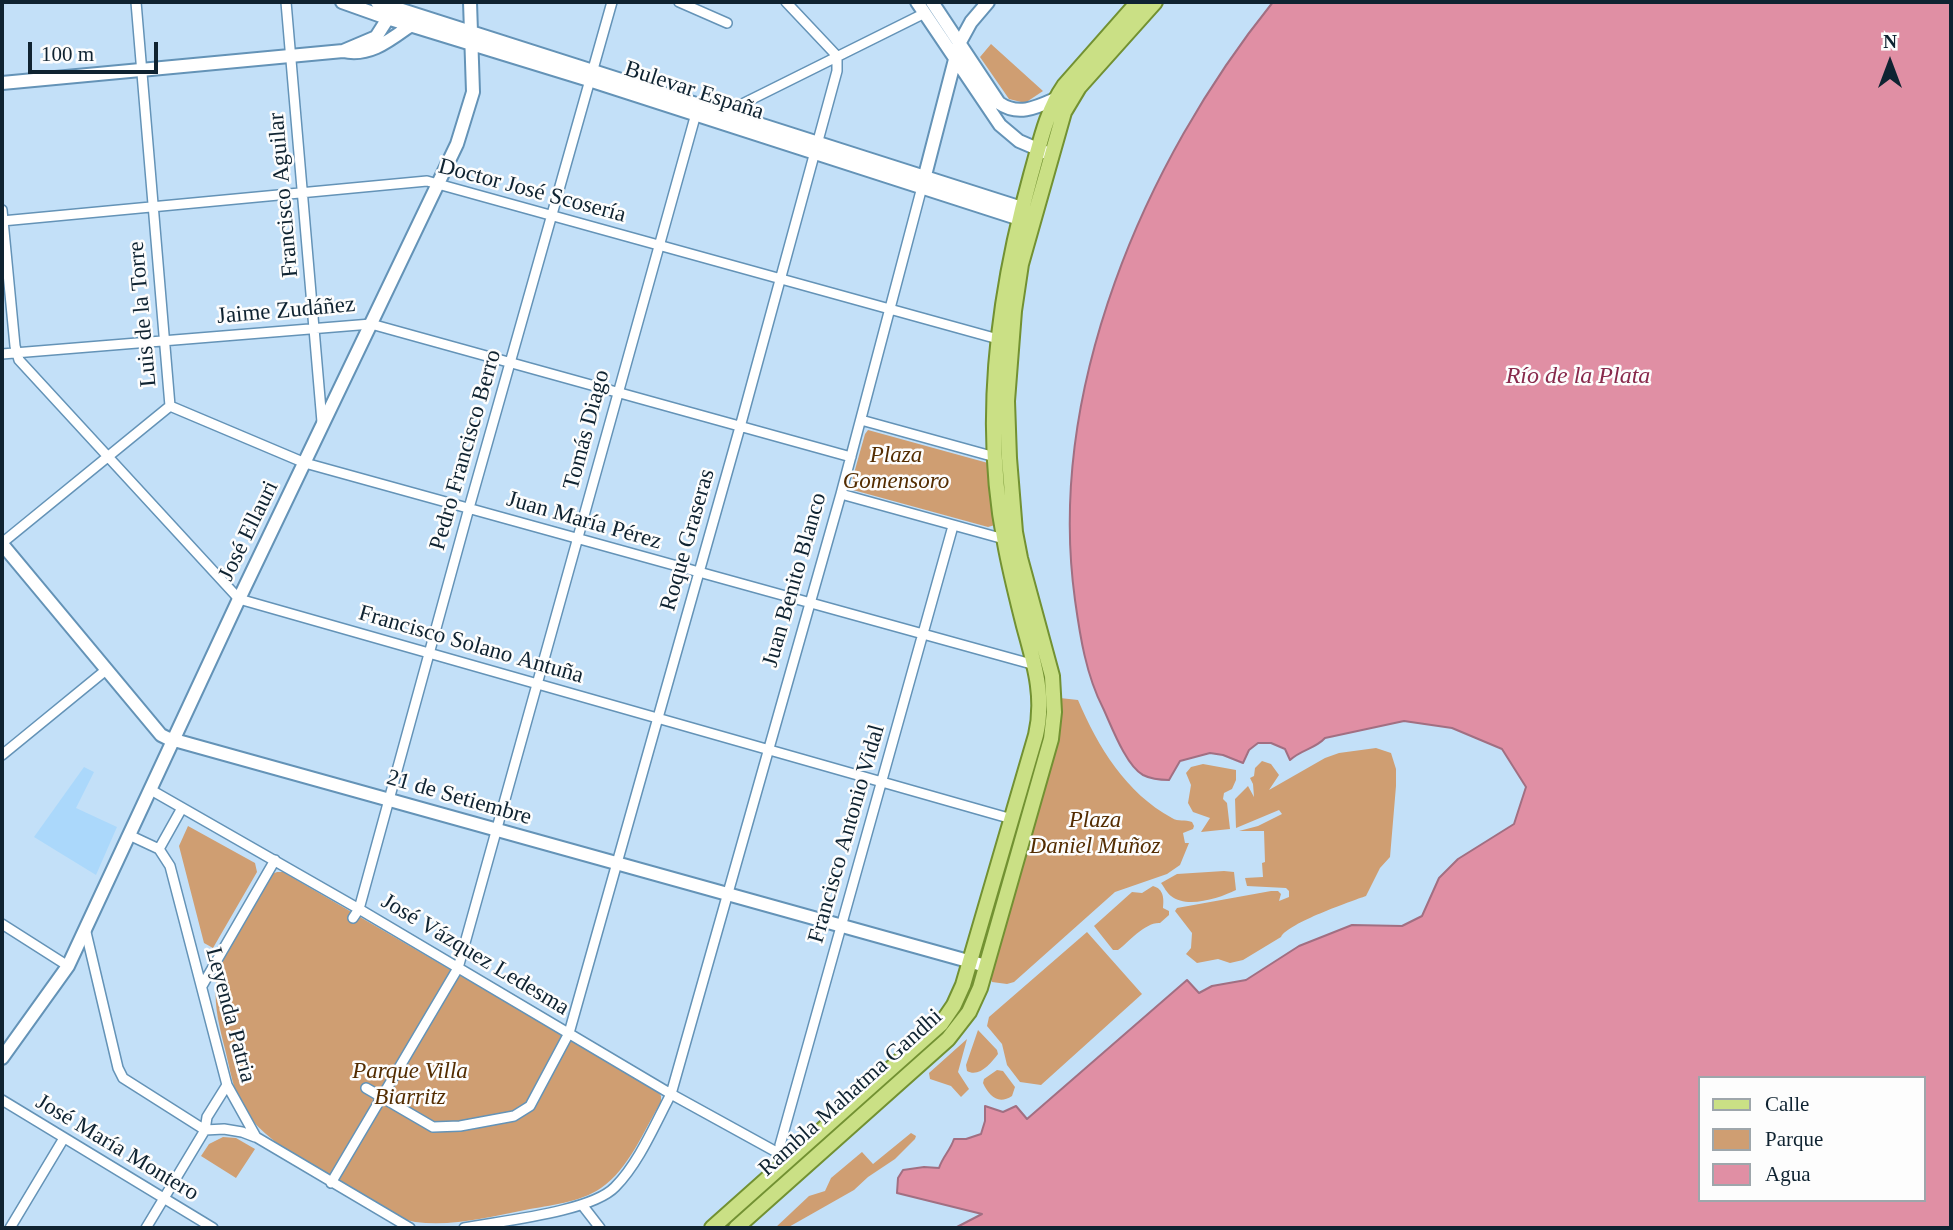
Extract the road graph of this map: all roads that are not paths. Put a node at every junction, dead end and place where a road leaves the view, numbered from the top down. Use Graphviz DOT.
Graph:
graph roads {
  1 [pos="136,2"];
  2 [pos="286,2"];
  3 [pos="342,2"];
  4 [pos="377,2"];
  5 [pos="470,2"];
  6 [pos="612,2"];
  7 [pos="679,2"];
  8 [pos="786,2"];
  9 [pos="917,2"];
  10 [pos="988,2"];
  11 [pos="1138,2"];
  12 [pos="1155,2"];
  13 [pos="928,8"];
  14 [pos="398,9"];
  15 [pos="387,18"];
  16 [pos="727,23"];
  17 [pos="411,25"];
  18 [pos="472,38"];
  19 [pos="959,44"];
  20 [pos="343,51"];
  21 [pos="290,56"];
  22 [pos="837,56"];
  23 [pos="955,60"];
  24 [pos="142,70"];
  25 [pos="590,75"];
  26 [pos="2,83"];
  27 [pos="1055,99"];
  28 [pos="697,109"];
  29 [pos="724,113"];
  30 [pos="816,148"];
  31 [pos="1044,152"];
  32 [pos="923,181"];
  33 [pos="437,185"];
  34 [pos="303,194"];
  35 [pos="154,208"];
  36 [pos="2,210"];
  37 [pos="551,216"];
  38 [pos="1024,216"];
  39 [pos="2,221"];
  40 [pos="658,246"];
  41 [pos="779,279"];
  42 [pos="889,309"];
  43 [pos="371,324"];
  44 [pos="315,327"];
  45 [pos="998,339"];
  46 [pos="165,341"];
  47 [pos="16,353"];
  48 [pos="2,354"];
  49 [pos="510,364"];
  50 [pos="617,393"];
  51 [pos="170,406"];
  52 [pos="861,420"];
  53 [pos="323,426"];
  54 [pos="740,427"];
  55 [pos="107,457"];
  56 [pos="850,457"];
  57 [pos="995,457"];
  58 [pos="305,463"];
  59 [pos="841,494"];
  60 [pos="469,508"];
  61 [pos="953,526"];
  62 [pos="577,539"];
  63 [pos="1004,539"];
  64 [pos="2,543"];
  65 [pos="699,574"];
  66 [pos="239,599"];
  67 [pos="809,603"];
  68 [pos="923,634"];
  69 [pos="430,653"];
  70 [pos="1035,665"];
  71 [pos="106,670"];
  72 [pos="537,684"];
  73 [pos="658,718"];
  74 [pos="175,740"];
  75 [pos="769,750"];
  76 [pos="2,755"];
  77 [pos="881,782"];
  78 [pos="151,790"];
  79 [pos="389,800"];
  80 [pos="182,808"];
  81 [pos="1012,819"];
  82 [pos="496,831"];
  83 [pos="129,835"];
  84 [pos="159,849"];
  85 [pos="275,860"];
  86 [pos="616,864"];
  87 [pos="728,896"];
  88 [pos="359,909"];
  89 [pos="353,918"];
  90 [pos="999,923"];
  91 [pos="2,924"];
  92 [pos="841,927"];
  93 [pos="85,929"];
  94 [pos="970,963"];
  95 [pos="68,966"];
  96 [pos="986,966"];
  97 [pos="458,968"];
  98 [pos="202,986"];
  99 [pos="569,1033"];
  100 [pos="2,1058"];
  101 [pos="227,1085"];
  102 [pos="366,1088"];
  103 [pos="671,1094"];
  104 [pos="383,1098"];
  105 [pos="2,1100"];
  106 [pos="205,1130"];
  107 [pos="256,1137"];
  108 [pos="64,1138"];
  109 [pos="783,1159"];
  110 [pos="331,1184"];
  111 [pos="163,1199"];
  112 [pos="583,1206"];
  113 [pos="486,1226"];
  114 [pos="10,1228"];
  115 [pos="146,1228"];
  116 [pos="213,1228"];
  117 [pos="410,1228"];
  118 [pos="464,1228"];
  119 [pos="600,1228"];
  120 [pos="712,1228"];
  121 [pos="725,1228"];
  122 [pos="736,1228"];
  1 -- 24 [label="street, Luis de la Torre"];
  2 -- 21 [label="street, Francisco Aguilar"];
  3 -- 15 [label="street, Bulevar España"];
  4 -- 14 [label="street, Bulevar España"];
  5 -- 18 [label="street, José Ellauri"];
  6 -- 25 [label="street, Pedro Francisco Berro"];
  7 -- 16 [label="street"];
  8 -- 22 [label="street"];
  9 -- 13 [label="street"];
  10 -- 19 [label="street, Juan Benito Blanco"];
  11 -- 27 [label="main road"];
  12 -- 31 [label="main road"];
  13 -- 19 [label="street"];
  13 -- 22 [label="street"];
  13 -- 23 [label="street"];
  14 -- 15 [label="street"];
  14 -- 18 [label="street, Bulevar España"];
  15 -- 17 [label="street, Bulevar España"];
  15 -- 20 [label="street"];
  17 -- 18 [label="street, Bulevar España"];
  17 -- 20 [label="street"];
  18 -- 25 [label="street, Bulevar España"];
  18 -- 33 [label="street, José Ellauri"];
  19 -- 23 [label="street, Juan Benito Blanco"];
  19 -- 27 [label="street"];
  20 -- 21 [label="street"];
  21 -- 24 [label="street"];
  21 -- 34 [label="street, Francisco Aguilar"];
  22 -- 29 [label="street"];
  22 -- 30 [label="street, Roque Graseras"];
  23 -- 31 [label="street"];
  23 -- 32 [label="street, Juan Benito Blanco"];
  24 -- 26 [label="street"];
  24 -- 35 [label="street, Luis de la Torre"];
  25 -- 28 [label="street, Bulevar España"];
  25 -- 37 [label="street, Pedro Francisco Berro"];
  27 -- 31 [label="main road"];
  28 -- 29 [label="street, Bulevar España"];
  28 -- 30 [label="street, Bulevar España"];
  28 -- 40 [label="street, Tomás Diago"];
  29 -- 30 [label="street, Bulevar España"];
  30 -- 32 [label="street, Bulevar España"];
  30 -- 41 [label="street, Roque Graseras"];
  31 -- 38 [label="main road"];
  32 -- 38 [label="street, Bulevar España"];
  32 -- 42 [label="street, Juan Benito Blanco"];
  33 -- 34 [label="street, Doctor José Scosería"];
  33 -- 37 [label="street, Doctor José Scosería"];
  33 -- 43 [label="street, José Ellauri"];
  34 -- 35 [label="street, Doctor José Scosería"];
  34 -- 44 [label="street, Francisco Aguilar"];
  35 -- 39 [label="street, Doctor José Scosería"];
  35 -- 46 [label="street, Luis de la Torre"];
  36 -- 39 [label="street"];
  37 -- 40 [label="street, Doctor José Scosería"];
  37 -- 49 [label="street, Pedro Francisco Berro"];
  38 -- 45 [label="main road"];
  38 -- 90 [label="main road, Rambla Mahatma Gandhi"];
  39 -- 47 [label="street"];
  40 -- 41 [label="street, Doctor José Scosería"];
  40 -- 50 [label="street, Tomás Diago"];
  41 -- 42 [label="street, Doctor José Scosería"];
  41 -- 54 [label="street, Roque Graseras"];
  42 -- 45 [label="street, Doctor José Scosería"];
  42 -- 52 [label="street, Juan Benito Blanco"];
  43 -- 44 [label="street, Jaime Zudáñez"];
  43 -- 49 [label="street, Jaime Zudáñez"];
  43 -- 53 [label="street, José Ellauri"];
  44 -- 46 [label="street, Jaime Zudáñez"];
  44 -- 53 [label="street, Francisco Aguilar"];
  45 -- 57 [label="main road"];
  46 -- 47 [label="street, Jaime Zudáñez"];
  46 -- 51 [label="street, Luis de la Torre"];
  47 -- 48 [label="street, Jaime Zudáñez"];
  47 -- 55 [label="street"];
  49 -- 50 [label="street, Jaime Zudáñez"];
  49 -- 60 [label="street, Pedro Francisco Berro"];
  50 -- 54 [label="street, Jaime Zudáñez"];
  50 -- 62 [label="street, Tomás Diago"];
  51 -- 55 [label="street, Luis de la Torre"];
  51 -- 58 [label="street, Juan María Pérez"];
  52 -- 56 [label="street, Juan Benito Blanco"];
  52 -- 57 [label="street"];
  53 -- 58 [label="street, José Ellauri"];
  54 -- 56 [label="street, Jaime Zudáñez"];
  54 -- 65 [label="street, Roque Graseras"];
  55 -- 64 [label="street, Luis de la Torre"];
  55 -- 66 [label="street"];
  56 -- 59 [label="street, Juan Benito Blanco"];
  57 -- 63 [label="main road"];
  58 -- 60 [label="street, Juan María Pérez"];
  58 -- 66 [label="street, José Ellauri"];
  59 -- 61 [label="street"];
  59 -- 67 [label="street, Juan Benito Blanco"];
  60 -- 62 [label="street, Juan María Pérez"];
  60 -- 69 [label="street, Pedro Francisco Berro"];
  61 -- 63 [label="street"];
  61 -- 68 [label="street, Francisco Antonio Vidal"];
  62 -- 65 [label="street, Juan María Pérez"];
  62 -- 72 [label="street, Tomás Diago"];
  63 -- 70 [label="main road"];
  64 -- 71 [label="street, 21 de Setiembre"];
  65 -- 67 [label="street, Juan María Pérez"];
  65 -- 73 [label="street, Roque Graseras"];
  66 -- 69 [label="street, Francisco Solano Antuña"];
  66 -- 74 [label="street, José Ellauri"];
  67 -- 68 [label="street, Juan María Pérez"];
  67 -- 75 [label="street, Juan Benito Blanco"];
  68 -- 70 [label="street, Juan María Pérez"];
  68 -- 77 [label="street, Francisco Antonio Vidal"];
  69 -- 72 [label="street, Francisco Solano Antuña"];
  69 -- 79 [label="street, Pedro Francisco Berro"];
  70 -- 81 [label="main road"];
  71 -- 74 [label="street, 21 de Setiembre"];
  71 -- 76 [label="street"];
  72 -- 73 [label="street, Francisco Solano Antuña"];
  72 -- 82 [label="street, Tomás Diago"];
  73 -- 75 [label="street, Francisco Solano Antuña"];
  73 -- 86 [label="street, Roque Graseras"];
  74 -- 78 [label="street, José Ellauri"];
  74 -- 79 [label="street, 21 de Setiembre"];
  75 -- 77 [label="street, Francisco Solano Antuña"];
  75 -- 87 [label="street, Juan Benito Blanco"];
  77 -- 81 [label="street, Francisco Solano Antuña"];
  77 -- 92 [label="street, Francisco Antonio Vidal"];
  78 -- 80 [label="street, José Vázquez Ledesma"];
  78 -- 83 [label="street, José Ellauri"];
  79 -- 82 [label="street, 21 de Setiembre"];
  79 -- 88 [label="street, Pedro Francisco Berro"];
  80 -- 84 [label="street"];
  80 -- 85 [label="street, José Vázquez Ledesma"];
  81 -- 90 [label="main road"];
  81 -- 94 [label="main road, Rambla Mahatma Gandhi"];
  82 -- 86 [label="street, 21 de Setiembre"];
  82 -- 97 [label="street, Tomás Diago"];
  83 -- 84 [label="street"];
  83 -- 93 [label="street, José Ellauri"];
  84 -- 98 [label="street, Leyenda Patria"];
  85 -- 88 [label="street, José Vázquez Ledesma"];
  85 -- 98 [label="street"];
  86 -- 87 [label="street, 21 de Setiembre"];
  86 -- 99 [label="street, Roque Graseras"];
  87 -- 92 [label="street, 21 de Setiembre"];
  87 -- 103 [label="street, Juan Benito Blanco"];
  88 -- 89 [label="street, Pedro Francisco Berro"];
  88 -- 97 [label="street, José Vázquez Ledesma"];
  90 -- 96 [label="main road, Rambla Mahatma Gandhi"];
  91 -- 95 [label="street"];
  92 -- 94 [label="street, 21 de Setiembre"];
  92 -- 109 [label="street, Francisco Antonio Vidal"];
  93 -- 95 [label="street, José Ellauri"];
  93 -- 106 [label="street"];
  94 -- 96 [label="street, 21 de Setiembre"];
  94 -- 109 [label="main road, Rambla Mahatma Gandhi"];
  95 -- 100 [label="street, José Ellauri"];
  96 -- 122 [label="main road, Rambla Mahatma Gandhi"];
  97 -- 99 [label="street, José Vázquez Ledesma"];
  97 -- 104 [label="street, Tomás Diago"];
  98 -- 101 [label="street, Leyenda Patria"];
  99 -- 103 [label="street, José Vázquez Ledesma"];
  99 -- 104 [label="street, Roque Graseras"];
  101 -- 106 [label="street"];
  101 -- 107 [label="street, Leyenda Patria"];
  102 -- 104 [label="street, Roque Graseras"];
  103 -- 109 [label="street, José Vázquez Ledesma"];
  103 -- 112 [label="street"];
  104 -- 110 [label="street, Tomás Diago"];
  105 -- 108 [label="street, José María Montero"];
  106 -- 107 [label="street"];
  106 -- 111 [label="street"];
  107 -- 110 [label="street, Leyenda Patria"];
  108 -- 111 [label="street, José María Montero"];
  108 -- 114 [label="street"];
  109 -- 120 [label="main road, Rambla Mahatma Gandhi"];
  109 -- 121 [label="main road"];
  110 -- 117 [label="street, Leyenda Patria"];
  111 -- 115 [label="street"];
  111 -- 116 [label="street, José María Montero"];
  112 -- 113 [label="street"];
  112 -- 119 [label="street"];
  113 -- 118 [label="street"];
}
